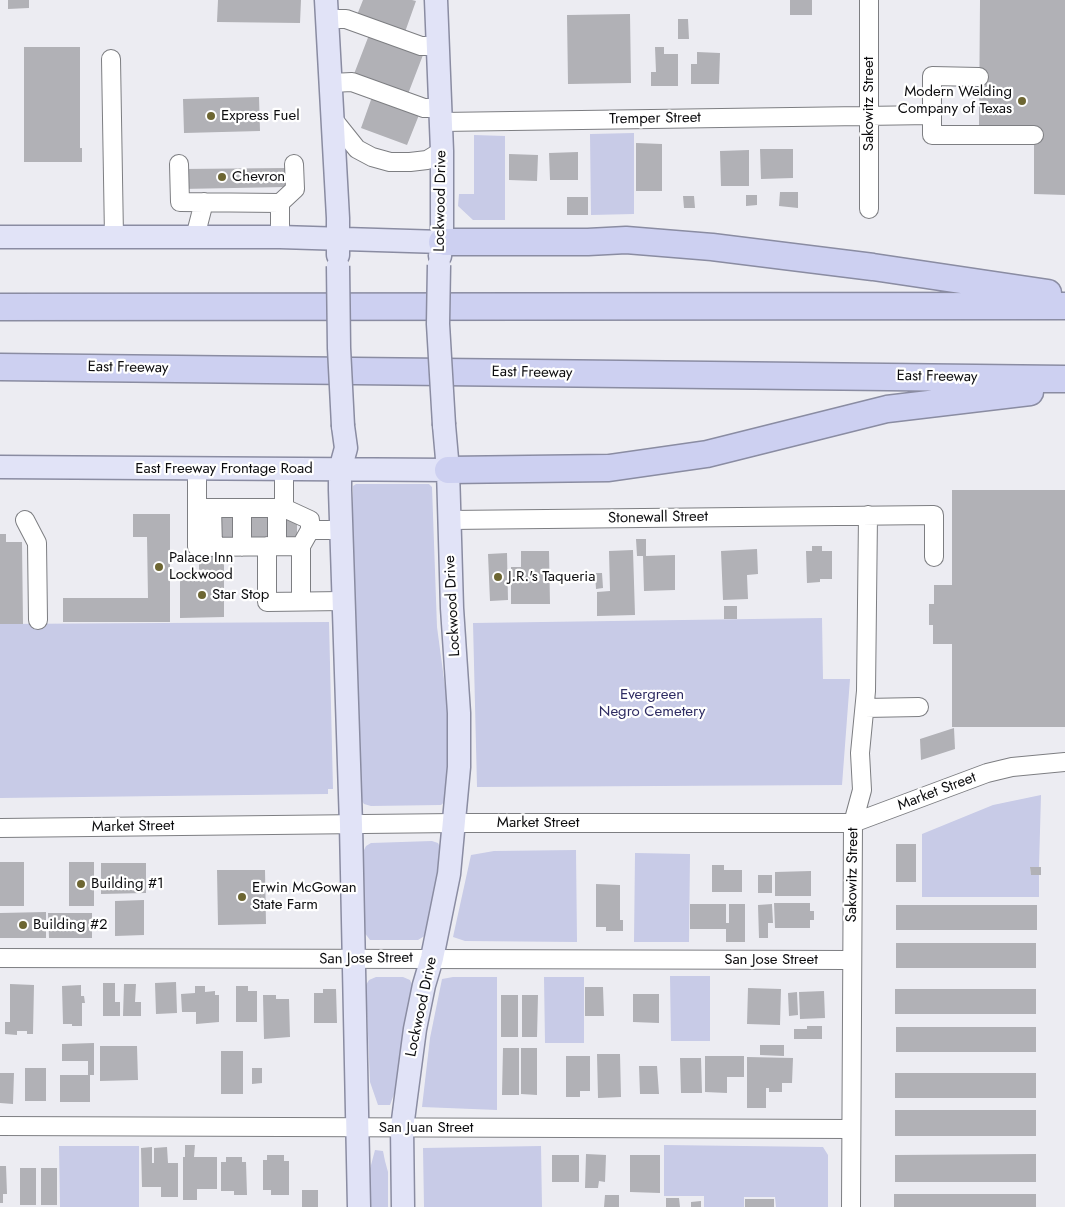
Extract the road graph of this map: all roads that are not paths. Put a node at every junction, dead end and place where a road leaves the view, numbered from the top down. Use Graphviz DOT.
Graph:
graph roads {
  1 [pos="436,0"];
  2 [pos="869,0"];
  3 [pos="326,10"];
  4 [pos="438,46"];
  5 [pos="111,59"];
  6 [pos="979,77"];
  7 [pos="331,83"];
  8 [pos="440,115"];
  9 [pos="932,115"];
  10 [pos="869,116"];
  11 [pos="333,119"];
  12 [pos="1034,135"];
  13 [pos="442,151"];
  14 [pos="179,164"];
  15 [pos="294,164"];
  16 [pos="204,202"];
  17 [pos="280,203"];
  18 [pos="869,209"];
  19 [pos="0,237"];
  20 [pos="114,237"];
  21 [pos="195,237"];
  22 [pos="280,237"];
  23 [pos="338,240"];
  24 [pos="441,253"];
  25 [pos="1065,295"];
  26 [pos="1065,306"];
  27 [pos="0,307"];
  28 [pos="0,366"];
  29 [pos="1065,378"];
  30 [pos="1065,387"];
  31 [pos="0,467"];
  32 [pos="197,468"];
  33 [pos="284,468"];
  34 [pos="340,470"];
  35 [pos="448,470"];
  36 [pos="205,508"];
  37 [pos="242,508"];
  38 [pos="280,508"];
  39 [pos="868,515"];
  40 [pos="25,520"];
  41 [pos="449,520"];
  42 [pos="310,530"];
  43 [pos="342,530"];
  44 [pos="272,546"];
  45 [pos="300,546"];
  46 [pos="242,547"];
  47 [pos="934,557"];
  48 [pos="301,601"];
  49 [pos="343,601"];
  50 [pos="38,620"];
  51 [pos="919,707"];
  52 [pos="865,708"];
  53 [pos="1065,762"];
  54 [pos="455,824"];
  55 [pos="853,824"];
  56 [pos="351,825"];
  57 [pos="0,828"];
  58 [pos="0,958"];
  59 [pos="432,958"];
  60 [pos="353,959"];
  61 [pos="852,960"];
  62 [pos="0,1126"];
  63 [pos="358,1127"];
  64 [pos="402,1128"];
  65 [pos="851,1129"];
  66 [pos="359,1207"];
  67 [pos="403,1207"];
  68 [pos="851,1207"];
  1 -- 4 [label="main road, Lockwood Drive"];
  2 -- 10 [label="street, Sakowitz Street"];
  3 -- 4 [label="street"];
  3 -- 7 [label="main road"];
  4 -- 8 [label="main road, Lockwood Drive"];
  5 -- 20 [label="street"];
  6 -- 9 [label="street"];
  7 -- 8 [label="street, Tremper Street"];
  7 -- 11 [label="main road"];
  8 -- 10 [label="street, Tremper Street"];
  8 -- 13 [label="main road, Lockwood Drive"];
  9 -- 10 [label="street, Tremper Street"];
  9 -- 12 [label="street"];
  10 -- 18 [label="street, Sakowitz Street"];
  11 -- 13 [label="street"];
  11 -- 23 [label="main road"];
  13 -- 24 [label="main road, Lockwood Drive"];
  14 -- 16 [label="street"];
  15 -- 17 [label="street"];
  16 -- 17 [label="street"];
  16 -- 21 [label="street"];
  17 -- 22 [label="street"];
  19 -- 20 [label="main road"];
  20 -- 21 [label="main road"];
  21 -- 22 [label="main road"];
  22 -- 23 [label="main road"];
  23 -- 24 [label="main road"];
  23 -- 34 [label="main road, bridge"];
  24 -- 25 [label="highway"];
  24 -- 35 [label="main road, Lockwood Drive, bridge"];
  26 -- 27 [label="highway"];
  28 -- 29 [label="highway, East Freeway"];
  30 -- 35 [label="highway"];
  31 -- 32 [label="main road, East Freeway Frontage Road"];
  32 -- 33 [label="main road, East Freeway Frontage Road"];
  32 -- 36 [label="street"];
  33 -- 34 [label="main road, East Freeway Frontage Road"];
  33 -- 38 [label="street"];
  34 -- 35 [label="main road, East Freeway Frontage Road"];
  34 -- 43 [label="main road"];
  35 -- 41 [label="main road, Lockwood Drive"];
  36 -- 37 [label="street"];
  36 -- 46 [label="street"];
  37 -- 38 [label="street"];
  37 -- 46 [label="street"];
  38 -- 42 [label="street"];
  38 -- 44 [label="street"];
  39 -- 41 [label="street, Stonewall Street"];
  39 -- 47 [label="street, Stonewall Street"];
  39 -- 52 [label="street, Sakowitz Street"];
  40 -- 50 [label="street"];
  41 -- 54 [label="main road, Lockwood Drive"];
  42 -- 43 [label="street"];
  42 -- 45 [label="street"];
  43 -- 49 [label="main road"];
  44 -- 45 [label="street"];
  44 -- 46 [label="street"];
  44 -- 48 [label="street"];
  45 -- 48 [label="street"];
  48 -- 49 [label="street"];
  49 -- 56 [label="main road"];
  51 -- 52 [label="street"];
  52 -- 55 [label="street, Sakowitz Street"];
  53 -- 55 [label="street, Market Street"];
  54 -- 55 [label="street, Market Street"];
  54 -- 56 [label="street, Market Street"];
  54 -- 59 [label="main road, Lockwood Drive"];
  55 -- 61 [label="street, Sakowitz Street"];
  56 -- 57 [label="street, Market Street"];
  56 -- 60 [label="main road"];
  58 -- 60 [label="street, San Jose Street"];
  59 -- 60 [label="street, San Jose Street"];
  59 -- 61 [label="street, San Jose Street"];
  59 -- 64 [label="main road, Lockwood Drive"];
  60 -- 63 [label="main road"];
  61 -- 65 [label="street, Sakowitz Street"];
  62 -- 63 [label="street, San Juan Street"];
  63 -- 64 [label="street, San Juan Street"];
  63 -- 66 [label="main road"];
  64 -- 65 [label="street, San Juan Street"];
  64 -- 67 [label="main road, Lockwood Drive"];
  65 -- 68 [label="street, Sakowitz Street"];
}
